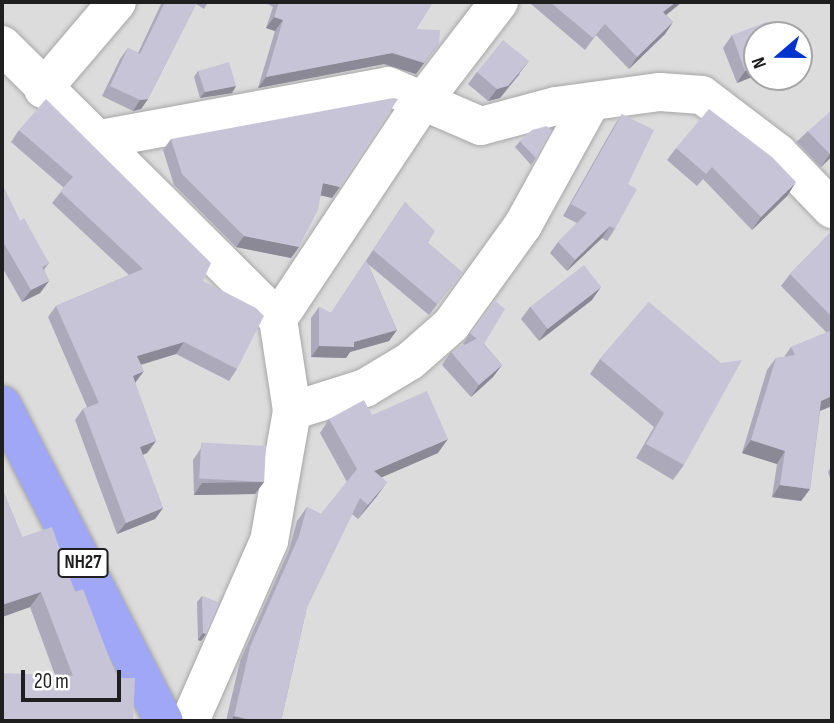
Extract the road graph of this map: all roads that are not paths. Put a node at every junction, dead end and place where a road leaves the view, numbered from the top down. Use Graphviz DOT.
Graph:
graph roads {
  1 [pos="117,2"];
  2 [pos="499,2"];
  3 [pos="2,45"];
  4 [pos="43,89"];
  5 [pos="423,101"];
  6 [pos="591,102"];
  7 [pos="95,140"];
  8 [pos="832,209"];
  9 [pos="278,319"];
  10 [pos="2,405"];
  11 [pos="292,411"];
  12 [pos="164,721"];
  13 [pos="190,721"];
  1 -- 4 [label="street"];
  2 -- 5 [label="street"];
  3 -- 4 [label="street"];
  4 -- 7 [label="street"];
  5 -- 6 [label="street"];
  5 -- 7 [label="street"];
  5 -- 9 [label="street"];
  6 -- 8 [label="street"];
  6 -- 11 [label="street"];
  7 -- 9 [label="street"];
  9 -- 11 [label="street"];
  10 -- 12 [label="highway, NH27"];
  11 -- 13 [label="street"];
}
